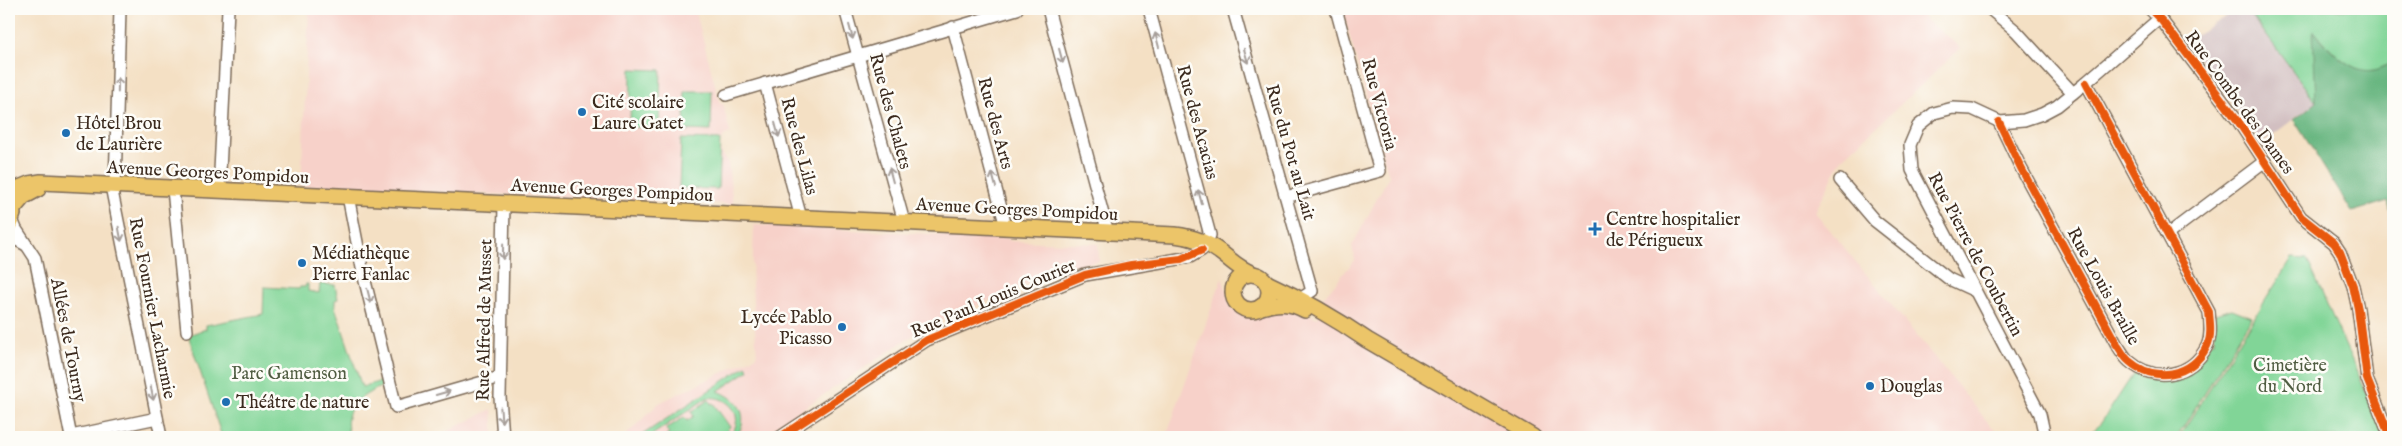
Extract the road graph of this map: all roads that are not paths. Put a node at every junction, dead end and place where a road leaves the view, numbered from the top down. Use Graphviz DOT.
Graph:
graph roads {
  1 [pos="120,9"];
  2 [pos="228,9"];
  3 [pos="845,9"];
  4 [pos="1017,9"];
  5 [pos="1048,9"];
  6 [pos="1149,9"];
  7 [pos="1233,9"];
  8 [pos="1336,9"];
  9 [pos="1990,9"];
  10 [pos="2150,9"];
  11 [pos="2160,18"];
  12 [pos="953,27"];
  13 [pos="858,54"];
  14 [pos="765,83"];
  15 [pos="2086,83"];
  16 [pos="2073,94"];
  17 [pos="726,95"];
  18 [pos="1999,122"];
  19 [pos="2265,161"];
  20 [pos="1840,180"];
  21 [pos="62,184"];
  22 [pos="113,186"];
  23 [pos="173,189"];
  24 [pos="219,191"];
  25 [pos="9,192"];
  26 [pos="348,196"];
  27 [pos="1286,197"];
  28 [pos="504,204"];
  29 [pos="10,213"];
  30 [pos="801,218"];
  31 [pos="904,222"];
  32 [pos="1006,227"];
  33 [pos="1108,233"];
  34 [pos="2168,234"];
  35 [pos="9,236"];
  36 [pos="1205,247"];
  37 [pos="31,250"];
  38 [pos="1253,274"];
  39 [pos="1267,283"];
  40 [pos="1235,285"];
  41 [pos="1975,291"];
  42 [pos="1300,299"];
  43 [pos="1261,307"];
  44 [pos="187,331"];
  45 [pos="1367,340"];
  46 [pos="500,377"];
  47 [pos="157,418"];
  48 [pos="71,437"];
  49 [pos="161,437"];
  50 [pos="503,437"];
  51 [pos="780,437"];
  52 [pos="1533,437"];
  53 [pos="2045,437"];
  54 [pos="2390,437"];
  22 -- 1 [label="street, Rue Fournier Lacharmie, one-way"];
  2 -- 24 [label="street"];
  3 -- 13 [label="street, Rue des Chalets, one-way"];
  4 -- 12 [label="street"];
  5 -- 33 [label="street, one-way"];
  36 -- 6 [label="street, Rue des Acacias, one-way"];
  7 -- 27 [label="street, Rue du Pot au Lait, one-way"];
  8 -- 27 [label="street, Rue Victoria"];
  9 -- 16 [label="street"];
  10 -- 11 [label="street, Rue Combe des Dames"];
  11 -- 15 [label="street"];
  11 -- 19 [label="street, Rue Combe des Dames"];
  12 -- 13 [label="street"];
  32 -- 12 [label="street, Rue des Arts, one-way"];
  13 -- 14 [label="street"];
  31 -- 13 [label="street, Rue des Chalets, one-way"];
  14 -- 17 [label="street"];
  14 -- 30 [label="street, Rue des Lilas, one-way"];
  15 -- 16 [label="street"];
  15 -- 34 [label="street, Rue Louis Braille"];
  16 -- 18 [label="street"];
  18 -- 34 [label="street, Rue Louis Braille"];
  18 -- 41 [label="street, Rue Pierre de Coubertin"];
  19 -- 34 [label="street"];
  19 -- 54 [label="street, Rue Combe des Dames"];
  20 -- 41 [label="street"];
  21 -- 22 [label="main road, Avenue Georges Pompidou"];
  21 -- 25 [label="main road, Avenue Georges Pompidou"];
  21 -- 29 [label="main road, Avenue Georges Pompidou"];
  22 -- 23 [label="main road, Avenue Georges Pompidou"];
  22 -- 47 [label="street, Rue Fournier Lacharmie, one-way"];
  23 -- 24 [label="main road, Avenue Georges Pompidou"];
  23 -- 44 [label="street"];
  24 -- 26 [label="main road, Avenue Georges Pompidou"];
  26 -- 28 [label="main road, Avenue Georges Pompidou"];
  26 -- 46 [label="street, one-way"];
  27 -- 42 [label="street, Rue du Pot au Lait"];
  28 -- 30 [label="main road, Avenue Georges Pompidou"];
  28 -- 46 [label="street, Rue Alfred de Musset, one-way"];
  29 -- 37 [label="street, Allées de Tourny"];
  30 -- 31 [label="main road, Avenue Georges Pompidou"];
  31 -- 32 [label="main road, Avenue Georges Pompidou"];
  32 -- 33 [label="main road, Avenue Georges Pompidou"];
  33 -- 36 [label="main road, Avenue Georges Pompidou"];
  35 -- 37 [label="street"];
  36 -- 38 [label="main road, Avenue Georges Pompidou"];
  36 -- 40 [label="main road, Avenue Georges Pompidou"];
  36 -- 51 [label="street, Rue Paul Louis Courier"];
  37 -- 48 [label="street, Allées de Tourny"];
  38 -- 39 [label="main road"];
  38 -- 40 [label="main road"];
  39 -- 42 [label="main road"];
  39 -- 43 [label="main road"];
  40 -- 43 [label="main road"];
  41 -- 53 [label="street, Rue Pierre de Coubertin"];
  42 -- 45 [label="main road"];
  43 -- 45 [label="main road"];
  45 -- 52 [label="main road"];
  46 -- 50 [label="street, Rue Alfred de Musset, one-way"];
  47 -- 48 [label="street"];
  47 -- 49 [label="street, Rue Fournier Lacharmie"];
}
